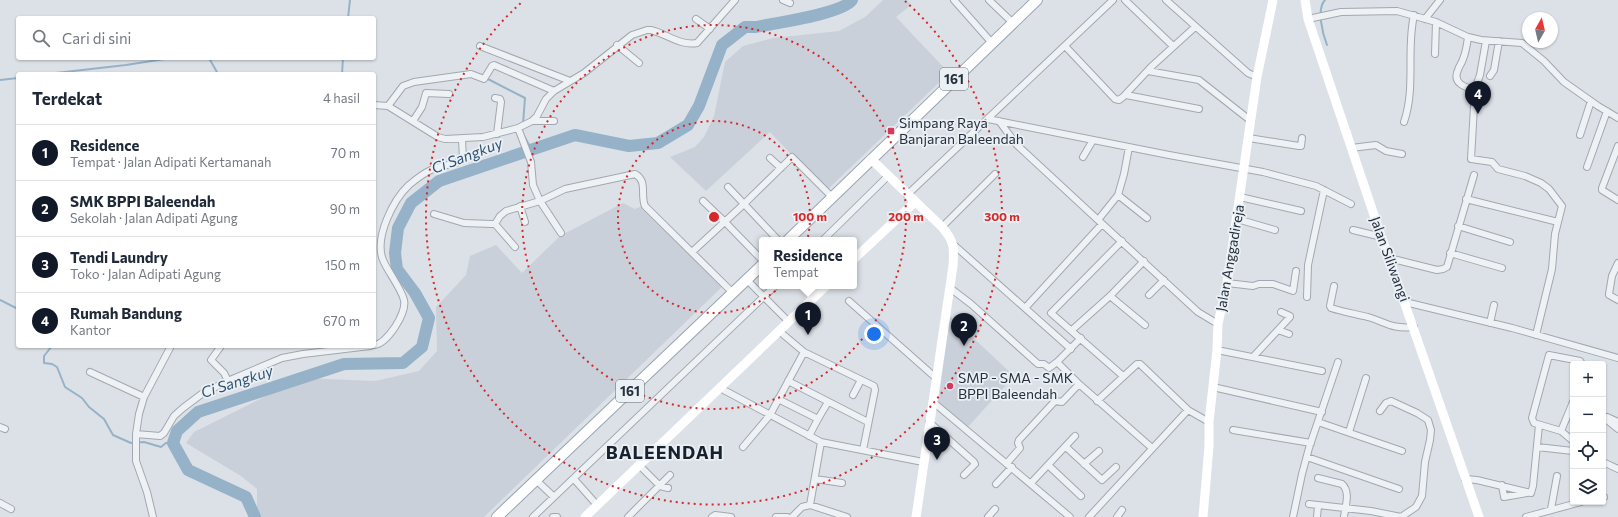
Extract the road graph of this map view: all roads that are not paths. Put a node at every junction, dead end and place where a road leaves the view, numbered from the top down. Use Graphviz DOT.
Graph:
graph roads {
  1 [pos="735,0"];
  2 [pos="783,0"];
  3 [pos="954,0"];
  4 [pos="989,0"];
  5 [pos="1113,0"];
  6 [pos="1125,0"];
  7 [pos="1166,0"];
  8 [pos="1273,0"];
  9 [pos="1305,0"];
  10 [pos="1440,0"];
  11 [pos="1033,1"];
  12 [pos="790,3"];
  13 [pos="1414,15"];
  14 [pos="1313,18"];
  15 [pos="696,19"];
  16 [pos="1425,19"];
  17 [pos="1436,22"];
  18 [pos="1013,23"];
  19 [pos="1195,27"];
  20 [pos="710,29"];
  21 [pos="1468,37"];
  22 [pos="1486,41"];
  23 [pos="1499,41"];
  24 [pos="992,43"];
  25 [pos="480,46"];
  26 [pos="617,46"];
  27 [pos="1065,46"];
  28 [pos="1173,46"];
  29 [pos="1434,54"];
  30 [pos="639,63"];
  31 [pos="1148,71"];
  32 [pos="1490,76"];
  33 [pos="1258,77"];
  34 [pos="570,81"];
  35 [pos="1475,89"];
  36 [pos="554,91"];
  37 [pos="449,94"];
  38 [pos="1126,95"];
  39 [pos="495,98"];
  40 [pos="1591,102"];
  41 [pos="376,105"];
  42 [pos="388,106"];
  43 [pos="1199,110"];
  44 [pos="1606,111"];
  45 [pos="1618,118"];
  46 [pos="988,119"];
  47 [pos="413,121"];
  48 [pos="532,121"];
  49 [pos="554,121"];
  50 [pos="999,121"];
  51 [pos="1251,121"];
  52 [pos="1404,122"];
  53 [pos="519,130"];
  54 [pos="498,134"];
  55 [pos="1580,135"];
  56 [pos="1248,138"];
  57 [pos="1302,138"];
  58 [pos="462,139"];
  59 [pos="1093,140"];
  60 [pos="1618,146"];
  61 [pos="1128,147"];
  62 [pos="1351,148"];
  63 [pos="1402,154"];
  64 [pos="1083,157"];
  65 [pos="770,158"];
  66 [pos="871,159"];
  67 [pos="1587,167"];
  68 [pos="781,168"];
  69 [pos="1244,169"];
  70 [pos="994,174"];
  71 [pos="1474,175"];
  72 [pos="888,176"];
  73 [pos="728,187"];
  74 [pos="1324,190"];
  75 [pos="907,195"];
  76 [pos="1118,195"];
  77 [pos="832,197"];
  78 [pos="1240,197"];
  79 [pos="1466,199"];
  80 [pos="540,200"];
  81 [pos="1618,200"];
  82 [pos="703,201"];
  83 [pos="915,202"];
  84 [pos="744,204"];
  85 [pos="1351,204"];
  86 [pos="520,206"];
  87 [pos="1301,211"];
  88 [pos="434,214"];
  89 [pos="1147,218"];
  90 [pos="1237,219"];
  91 [pos="526,222"];
  92 [pos="725,222"];
  93 [pos="1100,222"];
  94 [pos="1558,222"];
  95 [pos="495,224"];
  96 [pos="1458,226"];
  97 [pos="942,227"];
  98 [pos="1275,230"];
  99 [pos="1353,230"];
  100 [pos="561,233"];
  101 [pos="775,237"];
  102 [pos="791,237"];
  103 [pos="826,237"];
  104 [pos="1382,237"];
  105 [pos="1122,241"];
  106 [pos="1510,242"];
  107 [pos="954,244"];
  108 [pos="515,247"];
  109 [pos="692,252"];
  110 [pos="1450,253"];
  111 [pos="857,256"];
  112 [pos="759,257"];
  113 [pos="1389,258"];
  114 [pos="1144,261"];
  115 [pos="1618,263"];
  116 [pos="759,268"];
  117 [pos="1502,268"];
  118 [pos="1296,271"];
  119 [pos="746,280"];
  120 [pos="1164,280"];
  121 [pos="1615,280"];
  122 [pos="1227,283"];
  123 [pos="1334,286"];
  124 [pos="950,288"];
  125 [pos="772,289"];
  126 [pos="823,289"];
  127 [pos="733,293"];
  128 [pos="1149,295"];
  129 [pos="1110,296"];
  130 [pos="1307,297"];
  131 [pos="764,298"];
  132 [pos="849,300"];
  133 [pos="1618,300"];
  134 [pos="1405,302"];
  135 [pos="1494,305"];
  136 [pos="1026,307"];
  137 [pos="1281,312"];
  138 [pos="789,322"];
  139 [pos="1214,322"];
  140 [pos="1490,323"];
  141 [pos="1145,325"];
  142 [pos="1414,327"];
  143 [pos="1072,330"];
  144 [pos="1278,330"];
  145 [pos="779,331"];
  146 [pos="1288,334"];
  147 [pos="1536,335"];
  148 [pos="1081,338"];
  149 [pos="376,344"];
  150 [pos="170,348"];
  151 [pos="220,348"];
  152 [pos="344,348"];
  153 [pos="1071,349"];
  154 [pos="1217,350"];
  155 [pos="804,352"];
  156 [pos="1253,357"];
  157 [pos="1618,358"];
  158 [pos="1580,361"];
  159 [pos="1057,362"];
  160 [pos="1338,362"];
  161 [pos="1322,371"];
  162 [pos="90,372"];
  163 [pos="1123,376"];
  164 [pos="936,378"];
  165 [pos="1366,378"];
  166 [pos="861,380"];
  167 [pos="228,381"];
  168 [pos="788,381"];
  169 [pos="1079,384"];
  170 [pos="1213,387"];
  171 [pos="720,388"];
  172 [pos="853,396"];
  173 [pos="144,397"];
  174 [pos="778,399"];
  175 [pos="1098,400"];
  176 [pos="828,402"];
  177 [pos="933,402"];
  178 [pos="1570,409"];
  179 [pos="1188,410"];
  180 [pos="1318,411"];
  181 [pos="1380,411"];
  182 [pos="770,415"];
  183 [pos="1606,417"];
  184 [pos="818,419"];
  185 [pos="1606,419"];
  186 [pos="868,422"];
  187 [pos="929,422"];
  188 [pos="1209,422"];
  189 [pos="1318,422"];
  190 [pos="1618,422"];
  191 [pos="1539,425"];
  192 [pos="1618,429"];
  193 [pos="1233,430"];
  194 [pos="1561,430"];
  195 [pos="1349,432"];
  196 [pos="809,436"];
  197 [pos="1075,436"];
  198 [pos="1570,438"];
  199 [pos="136,439"];
  200 [pos="821,442"];
  201 [pos="1304,442"];
  202 [pos="743,446"];
  203 [pos="1066,447"];
  204 [pos="1537,447"];
  205 [pos="1152,448"];
  206 [pos="863,450"];
  207 [pos="1099,451"];
  208 [pos="1402,451"];
  209 [pos="1570,451"];
  210 [pos="1307,457"];
  211 [pos="923,462"];
  212 [pos="1606,463"];
  213 [pos="1084,464"];
  214 [pos="639,465"];
  215 [pos="1010,465"];
  216 [pos="1048,465"];
  217 [pos="1116,467"];
  218 [pos="1618,469"];
  219 [pos="670,475"];
  220 [pos="964,475"];
  221 [pos="1556,476"];
  222 [pos="1318,478"];
  223 [pos="574,479"];
  224 [pos="815,479"];
  225 [pos="1465,479"];
  226 [pos="536,480"];
  227 [pos="842,483"];
  228 [pos="1031,483"];
  229 [pos="996,484"];
  230 [pos="1502,485"];
  231 [pos="660,486"];
  232 [pos="668,488"];
  233 [pos="1399,489"];
  234 [pos="1531,493"];
  235 [pos="1081,496"];
  236 [pos="554,497"];
  237 [pos="0,503"];
  238 [pos="1309,504"];
  239 [pos="1570,504"];
  240 [pos="597,505"];
  241 [pos="810,506"];
  242 [pos="1318,506"];
  243 [pos="1345,508"];
  244 [pos="11,509"];
  245 [pos="995,509"];
  246 [pos="1552,509"];
  247 [pos="1122,510"];
  248 [pos="1371,514"];
  249 [pos="153,517"];
  250 [pos="497,517"];
  251 [pos="533,517"];
  252 [pos="553,517"];
  253 [pos="557,517"];
  254 [pos="585,517"];
  255 [pos="628,517"];
  256 [pos="712,517"];
  257 [pos="731,517"];
  258 [pos="776,517"];
  259 [pos="787,517"];
  260 [pos="792,517"];
  261 [pos="847,517"];
  262 [pos="916,517"];
  263 [pos="988,517"];
  264 [pos="1070,517"];
  265 [pos="1089,517"];
  266 [pos="1117,517"];
  267 [pos="1203,517"];
  268 [pos="1293,517"];
  269 [pos="1317,517"];
  270 [pos="1344,517"];
  271 [pos="1401,517"];
  272 [pos="1479,517"];
  273 [pos="1526,517"];
  1 -- 20 [label="street"];
  2 -- 12 [label="street"];
  3 -- 24 [label="street"];
  4 -- 18 [label="street"];
  5 -- 27 [label="street"];
  6 -- 28 [label="street"];
  7 -- 19 [label="street"];
  8 -- 33 [label="main road, Jalan Anggadireja"];
  9 -- 14 [label="main road, Jalan Siliwangi"];
  10 -- 16 [label="street"];
  11 -- 18 [label="main road, 161"];
  13 -- 14 [label="street"];
  13 -- 16 [label="street"];
  13 -- 52 [label="street"];
  14 -- 62 [label="main road, Jalan Siliwangi"];
  15 -- 20 [label="street"];
  16 -- 17 [label="street"];
  17 -- 21 [label="street"];
  17 -- 29 [label="street"];
  18 -- 24 [label="main road, 161"];
  19 -- 28 [label="street"];
  19 -- 33 [label="street"];
  20 -- 26 [label="street"];
  21 -- 22 [label="street"];
  21 -- 35 [label="street"];
  22 -- 23 [label="street"];
  22 -- 35 [label="street"];
  23 -- 32 [label="street"];
  23 -- 40 [label="street"];
  24 -- 66 [label="main road, 161"];
  25 -- 34 [label="street"];
  26 -- 30 [label="street"];
  26 -- 34 [label="street"];
  27 -- 38 [label="street"];
  27 -- 46 [label="street"];
  28 -- 31 [label="street"];
  31 -- 38 [label="street"];
  31 -- 51 [label="street"];
  33 -- 51 [label="main road, Jalan Anggadireja"];
  34 -- 36 [label="street"];
  35 -- 94 [label="street"];
  36 -- 42 [label="street"];
  36 -- 48 [label="street"];
  37 -- 47 [label="street"];
  38 -- 43 [label="street"];
  39 -- 54 [label="street"];
  40 -- 44 [label="street"];
  40 -- 55 [label="street"];
  41 -- 42 [label="street"];
  42 -- 47 [label="street"];
  44 -- 45 [label="street"];
  44 -- 67 [label="street"];
  46 -- 50 [label="street"];
  46 -- 75 [label="street"];
  47 -- 58 [label="street"];
  48 -- 49 [label="street"];
  48 -- 53 [label="street"];
  50 -- 59 [label="street"];
  50 -- 93 [label="street"];
  51 -- 56 [label="main road, Jalan Anggadireja"];
  53 -- 54 [label="street"];
  53 -- 80 [label="street"];
  54 -- 58 [label="street"];
  56 -- 57 [label="street"];
  56 -- 69 [label="main road, Jalan Anggadireja"];
  58 -- 149 [label="street"];
  59 -- 61 [label="street"];
  59 -- 64 [label="street"];
  60 -- 81 [label="street"];
  61 -- 69 [label="street"];
  61 -- 76 [label="street"];
  62 -- 63 [label="street"];
  62 -- 104 [label="main road, Jalan Siliwangi"];
  65 -- 68 [label="street"];
  66 -- 72 [label="main road"];
  66 -- 77 [label="main road, 161"];
  68 -- 77 [label="street"];
  68 -- 84 [label="street"];
  69 -- 74 [label="street"];
  69 -- 78 [label="main road, Jalan Anggadireja"];
  70 -- 97 [label="street"];
  71 -- 79 [label="street"];
  72 -- 75 [label="main road"];
  72 -- 103 [label="street"];
  73 -- 84 [label="street"];
  74 -- 85 [label="street"];
  74 -- 130 [label="street"];
  75 -- 83 [label="main road"];
  76 -- 89 [label="street"];
  76 -- 93 [label="street"];
  77 -- 102 [label="main road, 161"];
  78 -- 87 [label="street"];
  78 -- 90 [label="main road, Jalan Anggadireja"];
  79 -- 94 [label="street"];
  79 -- 96 [label="street"];
  80 -- 86 [label="street"];
  80 -- 100 [label="street"];
  80 -- 109 [label="street"];
  82 -- 92 [label="street"];
  83 -- 97 [label="main road"];
  83 -- 111 [label="main road"];
  84 -- 92 [label="street"];
  84 -- 101 [label="street"];
  86 -- 91 [label="street"];
  86 -- 95 [label="street"];
  88 -- 95 [label="street"];
  90 -- 98 [label="street"];
  90 -- 122 [label="main road, Jalan Anggadireja"];
  92 -- 109 [label="street"];
  92 -- 112 [label="street"];
  93 -- 105 [label="street"];
  93 -- 136 [label="street"];
  94 -- 147 [label="street"];
  95 -- 108 [label="street"];
  96 -- 106 [label="street"];
  96 -- 110 [label="street"];
  97 -- 107 [label="main road"];
  99 -- 104 [label="street"];
  104 -- 113 [label="main road, Jalan Siliwangi"];
  105 -- 114 [label="street"];
  105 -- 143 [label="street"];
  107 -- 124 [label="main road"];
  107 -- 136 [label="street"];
  109 -- 127 [label="street"];
  110 -- 113 [label="street"];
  110 -- 117 [label="street"];
  113 -- 134 [label="main road, Jalan Siliwangi"];
  114 -- 120 [label="street"];
  114 -- 129 [label="street"];
  115 -- 121 [label="street"];
  116 -- 119 [label="main road, 161"];
  118 -- 122 [label="street"];
  119 -- 127 [label="main road, 161"];
  119 -- 131 [label="street"];
  120 -- 128 [label="street"];
  120 -- 139 [label="street"];
  121 -- 133 [label="street"];
  122 -- 139 [label="main road, Jalan Anggadireja"];
  123 -- 142 [label="street"];
  124 -- 159 [label="street"];
  124 -- 164 [label="main road"];
  125 -- 131 [label="street"];
  126 -- 138 [label="main road"];
  127 -- 226 [label="main road, 161"];
  129 -- 141 [label="street"];
  129 -- 143 [label="street"];
  131 -- 138 [label="street"];
  131 -- 223 [label="street"];
  132 -- 164 [label="street"];
  134 -- 140 [label="street"];
  134 -- 142 [label="main road, Jalan Siliwangi"];
  135 -- 140 [label="street"];
  136 -- 153 [label="street"];
  137 -- 144 [label="street"];
  138 -- 145 [label="main road"];
  139 -- 154 [label="main road, Jalan Anggadireja"];
  140 -- 147 [label="street"];
  142 -- 225 [label="main road, Jalan Siliwangi"];
  143 -- 148 [label="street"];
  144 -- 146 [label="street"];
  144 -- 156 [label="street"];
  145 -- 155 [label="street"];
  145 -- 171 [label="main road"];
  147 -- 157 [label="street"];
  148 -- 153 [label="street"];
  148 -- 163 [label="street"];
  150 -- 173 [label="street"];
  151 -- 167 [label="street"];
  152 -- 167 [label="street"];
  153 -- 159 [label="street"];
  154 -- 156 [label="street"];
  154 -- 170 [label="main road, Jalan Anggadireja"];
  155 -- 166 [label="street"];
  155 -- 168 [label="street"];
  156 -- 161 [label="street"];
  158 -- 191 [label="street"];
  159 -- 169 [label="street"];
  160 -- 180 [label="street"];
  162 -- 173 [label="street"];
  163 -- 175 [label="street"];
  163 -- 179 [label="street"];
  164 -- 177 [label="main road"];
  165 -- 195 [label="street"];
  166 -- 172 [label="street"];
  166 -- 186 [label="street"];
  167 -- 199 [label="street"];
  168 -- 174 [label="street"];
  168 -- 176 [label="street"];
  169 -- 175 [label="street"];
  169 -- 215 [label="street"];
  170 -- 180 [label="street"];
  170 -- 188 [label="main road, Jalan Anggadireja"];
  171 -- 182 [label="street"];
  171 -- 214 [label="main road"];
  173 -- 199 [label="street"];
  174 -- 182 [label="street"];
  174 -- 184 [label="street"];
  175 -- 205 [label="street"];
  176 -- 184 [label="street"];
  176 -- 186 [label="street"];
  177 -- 187 [label="main road"];
  177 -- 215 [label="street"];
  178 -- 194 [label="street"];
  179 -- 188 [label="street"];
  179 -- 205 [label="street"];
  180 -- 189 [label="street"];
  181 -- 271 [label="street"];
  182 -- 196 [label="street"];
  182 -- 202 [label="street"];
  183 -- 190 [label="street"];
  184 -- 196 [label="street"];
  185 -- 192 [label="street"];
  186 -- 206 [label="street"];
  187 -- 211 [label="main road"];
  187 -- 220 [label="street"];
  188 -- 267 [label="main road, Jalan Anggadireja"];
  189 -- 195 [label="street"];
  189 -- 201 [label="street"];
  191 -- 194 [label="street"];
  191 -- 204 [label="street"];
  193 -- 201 [label="street"];
  194 -- 198 [label="street"];
  195 -- 208 [label="street"];
  196 -- 200 [label="street"];
  197 -- 203 [label="street"];
  199 -- 249 [label="street"];
  200 -- 206 [label="street"];
  200 -- 224 [label="street"];
  201 -- 210 [label="street"];
  203 -- 213 [label="street"];
  203 -- 216 [label="street"];
  204 -- 209 [label="street"];
  204 -- 234 [label="street"];
  205 -- 265 [label="street"];
  206 -- 211 [label="street"];
  207 -- 213 [label="street"];
  210 -- 233 [label="street"];
  210 -- 268 [label="street"];
  211 -- 262 [label="main road"];
  212 -- 218 [label="street"];
  213 -- 217 [label="street"];
  214 -- 231 [label="street"];
  214 -- 240 [label="main road"];
  215 -- 228 [label="street"];
  215 -- 229 [label="street"];
  216 -- 228 [label="street"];
  216 -- 235 [label="street"];
  219 -- 231 [label="street"];
  221 -- 246 [label="street"];
  222 -- 243 [label="street"];
  223 -- 236 [label="street"];
  223 -- 240 [label="street"];
  224 -- 227 [label="street"];
  224 -- 241 [label="street"];
  225 -- 230 [label="street"];
  225 -- 272 [label="main road, Jalan Siliwangi"];
  226 -- 236 [label="street"];
  226 -- 250 [label="main road, 161"];
  228 -- 264 [label="street"];
  230 -- 234 [label="street"];
  230 -- 234 [label="street"];
  231 -- 232 [label="street"];
  231 -- 255 [label="street"];
  236 -- 251 [label="street"];
  237 -- 244 [label="street"];
  238 -- 242 [label="street"];
  239 -- 246 [label="street"];
  240 -- 254 [label="main road"];
  241 -- 260 [label="street"];
  241 -- 261 [label="street"];
  242 -- 243 [label="street"];
  242 -- 269 [label="street"];
  243 -- 248 [label="street"];
  243 -- 270 [label="street"];
  245 -- 263 [label="street"];
  246 -- 273 [label="street"];
  247 -- 266 [label="street"];
  248 -- 271 [label="street"];
  252 -- 253 [label="street"];
  256 -- 257 [label="street"];
  258 -- 259 [label="street"];
}
